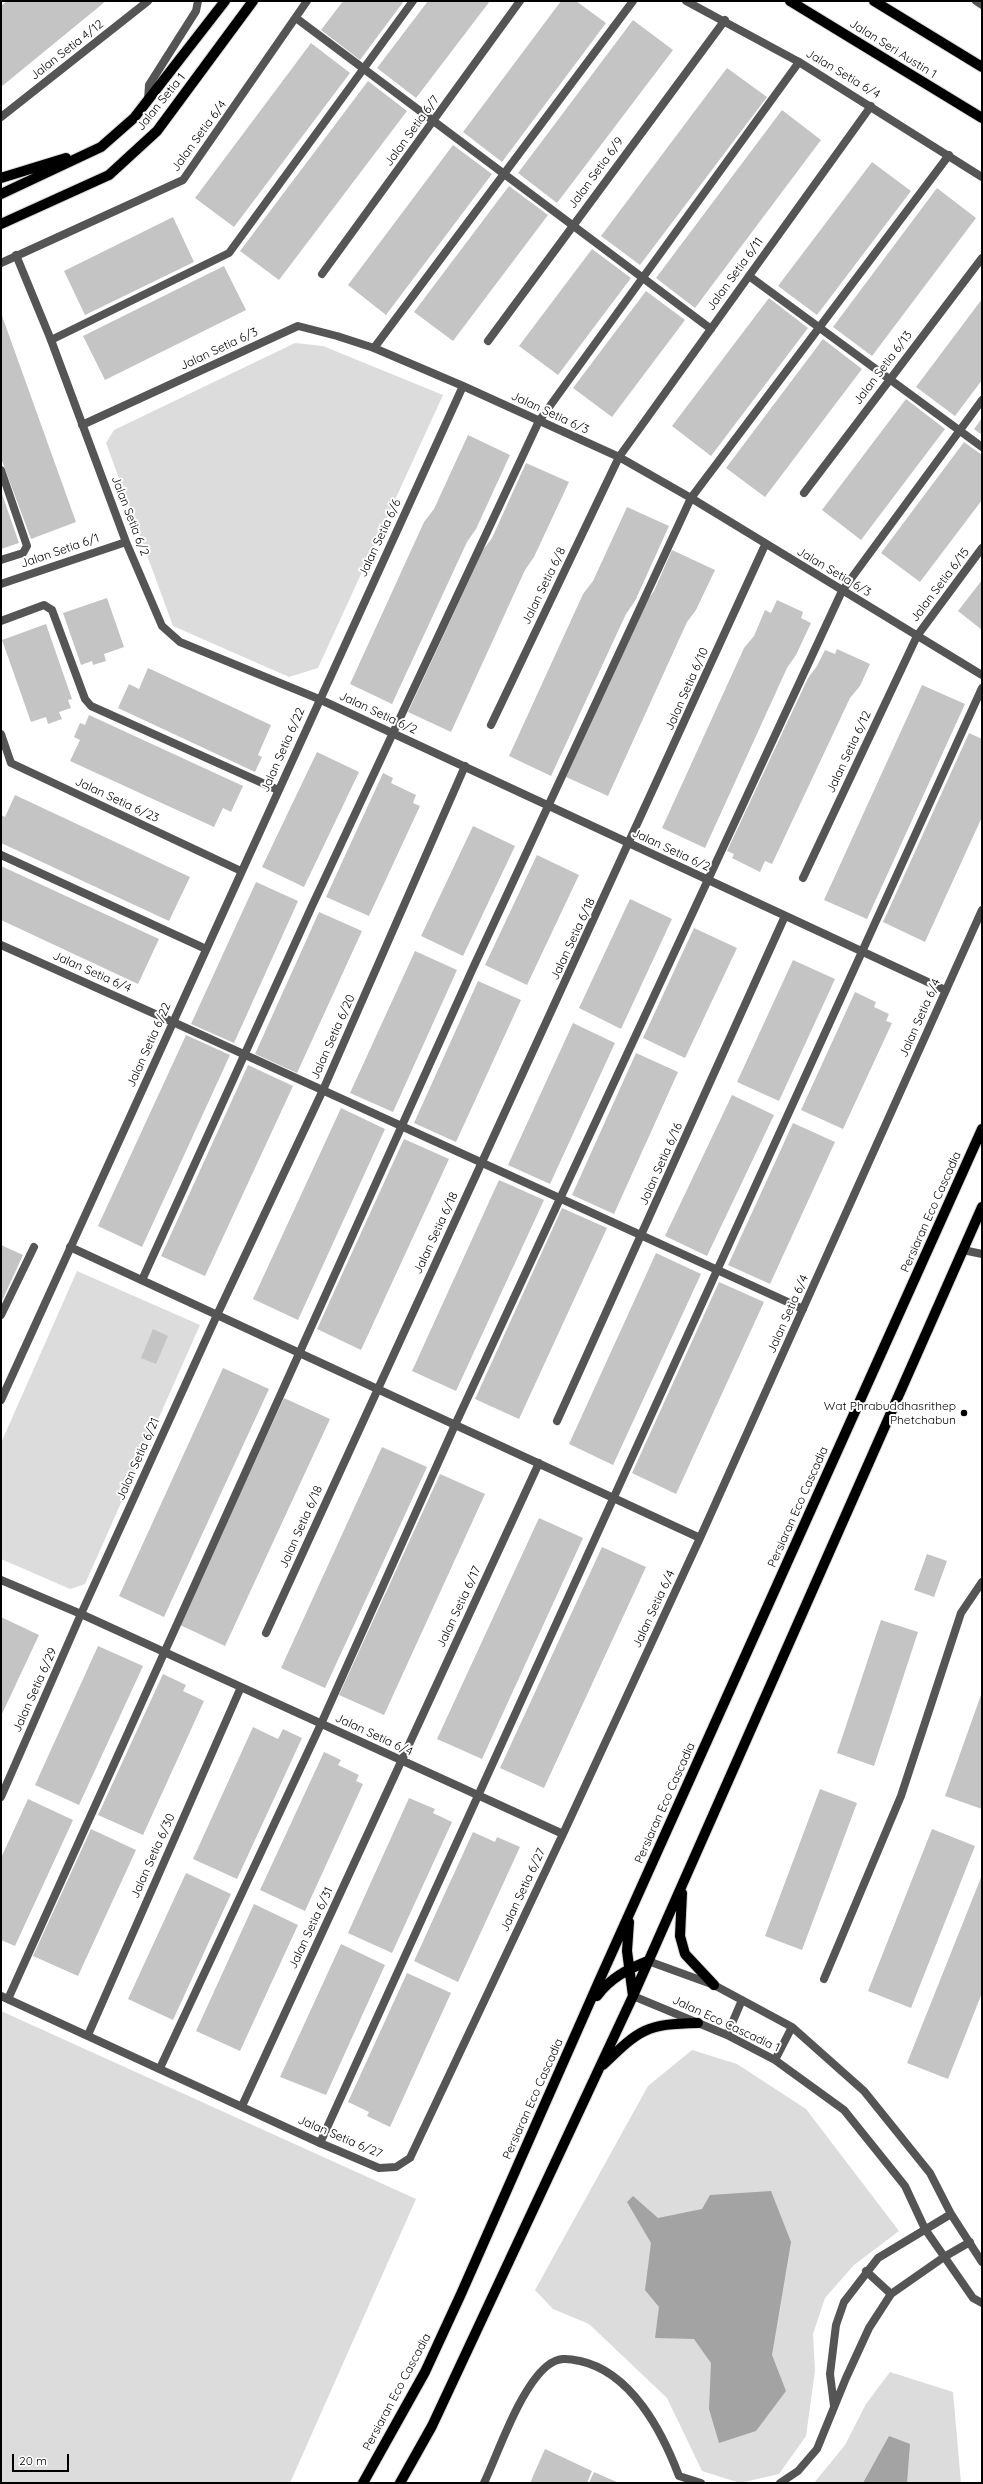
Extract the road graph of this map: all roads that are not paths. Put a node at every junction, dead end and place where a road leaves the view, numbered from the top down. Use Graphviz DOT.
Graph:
graph roads {
  1 [pos="148,1"];
  2 [pos="198,1"];
  3 [pos="225,1"];
  4 [pos="253,1"];
  5 [pos="307,1"];
  6 [pos="413,1"];
  7 [pos="520,1"];
  8 [pos="633,1"];
  9 [pos="686,1"];
  10 [pos="790,1"];
  11 [pos="874,1"];
  12 [pos="976,1"];
  13 [pos="982,5"];
  14 [pos="296,18"];
  15 [pos="725,20"];
  16 [pos="799,62"];
  17 [pos="982,67"];
  18 [pos="364,69"];
  19 [pos="148,101"];
  20 [pos="872,106"];
  21 [pos="1,117"];
  22 [pos="982,118"];
  23 [pos="434,121"];
  24 [pos="101,147"];
  25 [pos="949,156"];
  26 [pos="504,174"];
  27 [pos="982,177"];
  28 [pos="1,178"];
  29 [pos="1,194"];
  30 [pos="1,224"];
  31 [pos="573,225"];
  32 [pos="16,255"];
  33 [pos="982,258"];
  34 [pos="1,263"];
  35 [pos="322,274"];
  36 [pos="749,276"];
  37 [pos="644,278"];
  38 [pos="711,328"];
  39 [pos="819,328"];
  40 [pos="51,340"];
  41 [pos="488,341"];
  42 [pos="374,348"];
  43 [pos="890,379"];
  44 [pos="463,386"];
  45 [pos="982,400"];
  46 [pos="539,421"];
  47 [pos="82,425"];
  48 [pos="959,430"];
  49 [pos="982,446"];
  50 [pos="619,457"];
  51 [pos="1,470"];
  52 [pos="804,493"];
  53 [pos="690,498"];
  54 [pos="126,542"];
  55 [pos="765,545"];
  56 [pos="982,548"];
  57 [pos="1,560"];
  58 [pos="1,584"];
  59 [pos="842,591"];
  60 [pos="1,621"];
  61 [pos="917,636"];
  62 [pos="982,675"];
  63 [pos="982,688"];
  64 [pos="319,699"];
  65 [pos="491,725"];
  66 [pos="393,733"];
  67 [pos="1,734"];
  68 [pos="465,766"];
  69 [pos="278,790"];
  70 [pos="548,806"];
  71 [pos="631,844"];
  72 [pos="1,855"];
  73 [pos="241,872"];
  74 [pos="804,878"];
  75 [pos="708,880"];
  76 [pos="982,910"];
  77 [pos="785,916"];
  78 [pos="1,945"];
  79 [pos="206,949"];
  80 [pos="862,952"];
  81 [pos="945,990"];
  82 [pos="173,1022"];
  83 [pos="245,1054"];
  84 [pos="323,1090"];
  85 [pos="402,1126"];
  86 [pos="982,1129"];
  87 [pos="482,1163"];
  88 [pos="560,1199"];
  89 [pos="982,1207"];
  90 [pos="641,1236"];
  91 [pos="34,1247"];
  92 [pos="70,1247"];
  93 [pos="963,1250"];
  94 [pos="982,1254"];
  95 [pos="717,1270"];
  96 [pos="142,1280"];
  97 [pos="803,1310"];
  98 [pos="217,1315"];
  99 [pos="1,1316"];
  100 [pos="298,1352"];
  101 [pos="376,1388"];
  102 [pos="1,1400"];
  103 [pos="557,1421"];
  104 [pos="456,1425"];
  105 [pos="539,1463"];
  106 [pos="614,1498"];
  107 [pos="700,1538"];
  108 [pos="2,1582"];
  109 [pos="982,1582"];
  110 [pos="81,1614"];
  111 [pos="266,1633"];
  112 [pos="164,1652"];
  113 [pos="241,1687"];
  114 [pos="321,1724"];
  115 [pos="401,1761"];
  116 [pos="478,1796"];
  117 [pos="1,1797"];
  118 [pos="563,1834"];
  119 [pos="683,1884"];
  120 [pos="637,1896"];
  121 [pos="648,1960"];
  122 [pos="629,1968"];
  123 [pos="824,1979"];
  124 [pos="714,1985"];
  125 [pos="633,1996"];
  126 [pos="4,1997"];
  127 [pos="742,2000"];
  128 [pos="585,2012"];
  129 [pos="698,2023"];
  130 [pos="792,2027"];
  131 [pos="88,2035"];
  132 [pos="727,2035"];
  133 [pos="774,2060"];
  134 [pos="160,2068"];
  135 [pos="598,2070"];
  136 [pos="242,2106"];
  137 [pos="320,2143"];
  138 [pos="950,2214"];
  139 [pos="925,2229"];
  140 [pos="970,2242"];
  141 [pos="944,2257"];
  142 [pos="982,2262"];
  143 [pos="866,2272"];
  144 [pos="891,2294"];
  145 [pos="982,2303"];
  146 [pos="834,2408"];
  147 [pos="677,2479"];
  148 [pos="363,2483"];
  149 [pos="400,2483"];
  150 [pos="484,2483"];
  151 [pos="701,2483"];
  152 [pos="780,2483"];
  1 -- 21 [label="street, Jalan Setia 4/12"];
  2 -- 19 [label="street"];
  3 -- 19 [label="main road, Jalan Setia 1"];
  4 -- 30 [label="main road, Jalan Setia 1"];
  5 -- 14 [label="street, Jalan Setia 6/4"];
  6 -- 18 [label="street"];
  7 -- 23 [label="street, Jalan Setia 6/7"];
  8 -- 26 [label="street"];
  9 -- 15 [label="street, Jalan Setia 6/4"];
  10 -- 22 [label="main road, Jalan Seri Austin 1"];
  11 -- 17 [label="main road"];
  12 -- 13 [label="street"];
  14 -- 18 [label="street"];
  14 -- 32 [label="street, Jalan Setia 6/4"];
  15 -- 16 [label="street, Jalan Setia 6/4"];
  15 -- 31 [label="street, Jalan Setia 6/9"];
  16 -- 20 [label="street, Jalan Setia 6/4"];
  16 -- 37 [label="street"];
  18 -- 23 [label="street"];
  18 -- 40 [label="street"];
  19 -- 24 [label="main road, Jalan Setia 1"];
  20 -- 25 [label="street, Jalan Setia 6/4"];
  20 -- 36 [label="street, Jalan Setia 6/11"];
  23 -- 26 [label="street"];
  23 -- 35 [label="street, Jalan Setia 6/7"];
  24 -- 28 [label="main road"];
  24 -- 29 [label="main road, Jalan Setia 1"];
  25 -- 27 [label="street, Jalan Setia 6/4"];
  25 -- 39 [label="street"];
  26 -- 31 [label="street"];
  26 -- 42 [label="street"];
  31 -- 37 [label="street"];
  31 -- 41 [label="street, Jalan Setia 6/9"];
  32 -- 34 [label="street, Jalan Setia 6/4"];
  32 -- 40 [label="street, Jalan Setia 6/2"];
  33 -- 43 [label="street, Jalan Setia 6/13"];
  36 -- 38 [label="street, Jalan Setia 6/11"];
  36 -- 39 [label="street"];
  37 -- 38 [label="street"];
  37 -- 46 [label="street"];
  38 -- 50 [label="street, Jalan Setia 6/11"];
  39 -- 43 [label="street"];
  39 -- 53 [label="street"];
  40 -- 47 [label="street, Jalan Setia 6/2"];
  42 -- 44 [label="street, Jalan Setia 6/3"];
  42 -- 47 [label="street, Jalan Setia 6/3"];
  43 -- 48 [label="street"];
  43 -- 52 [label="street, Jalan Setia 6/13"];
  44 -- 46 [label="street, Jalan Setia 6/3"];
  44 -- 64 [label="street, Jalan Setia 6/6"];
  45 -- 48 [label="street"];
  46 -- 50 [label="street, Jalan Setia 6/3"];
  46 -- 66 [label="street"];
  47 -- 54 [label="street, Jalan Setia 6/2"];
  48 -- 49 [label="street"];
  48 -- 59 [label="street"];
  50 -- 53 [label="street, Jalan Setia 6/3"];
  50 -- 65 [label="street, Jalan Setia 6/8"];
  51 -- 57 [label="street"];
  53 -- 55 [label="street, Jalan Setia 6/3"];
  53 -- 70 [label="street"];
  54 -- 58 [label="street, Jalan Setia 6/1"];
  54 -- 64 [label="street, Jalan Setia 6/2"];
  55 -- 59 [label="street, Jalan Setia 6/3"];
  55 -- 71 [label="street, Jalan Setia 6/10"];
  56 -- 61 [label="street, Jalan Setia 6/15"];
  59 -- 61 [label="street, Jalan Setia 6/3"];
  59 -- 75 [label="street"];
  60 -- 69 [label="street"];
  61 -- 62 [label="street, Jalan Setia 6/3"];
  61 -- 74 [label="street, Jalan Setia 6/12"];
  63 -- 80 [label="street"];
  64 -- 66 [label="street, Jalan Setia 6/2"];
  64 -- 69 [label="street, Jalan Setia 6/22"];
  66 -- 68 [label="street, Jalan Setia 6/2"];
  66 -- 83 [label="street"];
  67 -- 73 [label="street, Jalan Setia 6/23"];
  68 -- 70 [label="street, Jalan Setia 6/2"];
  68 -- 84 [label="street, Jalan Setia 6/20"];
  69 -- 73 [label="street, Jalan Setia 6/22"];
  70 -- 71 [label="street, Jalan Setia 6/2"];
  70 -- 85 [label="street"];
  71 -- 75 [label="street, Jalan Setia 6/2"];
  71 -- 87 [label="street, Jalan Setia 6/18"];
  72 -- 79 [label="street"];
  73 -- 79 [label="street, Jalan Setia 6/22"];
  75 -- 77 [label="street, Jalan Setia 6/2"];
  75 -- 88 [label="street"];
  76 -- 81 [label="street, Jalan Setia 6/4"];
  77 -- 80 [label="street, Jalan Setia 6/2"];
  77 -- 90 [label="street, Jalan Setia 6/16"];
  78 -- 82 [label="street, Jalan Setia 6/4"];
  79 -- 82 [label="street, Jalan Setia 6/22"];
  80 -- 81 [label="street, Jalan Setia 6/2"];
  80 -- 95 [label="street"];
  81 -- 97 [label="street, Jalan Setia 6/4"];
  82 -- 83 [label="street, Jalan Setia 6/4"];
  82 -- 92 [label="street, Jalan Setia 6/22"];
  83 -- 84 [label="street, Jalan Setia 6/4"];
  83 -- 96 [label="street"];
  84 -- 85 [label="street, Jalan Setia 6/4"];
  84 -- 98 [label="street, Jalan Setia 6/20"];
  85 -- 87 [label="street, Jalan Setia 6/4"];
  85 -- 100 [label="street"];
  86 -- 120 [label="main road, Persiaran Eco Cascadia"];
  87 -- 88 [label="street, Jalan Setia 6/4"];
  87 -- 101 [label="street, Jalan Setia 6/18"];
  88 -- 90 [label="street, Jalan Setia 6/4"];
  88 -- 104 [label="street"];
  89 -- 93 [label="main road"];
  90 -- 95 [label="street, Jalan Setia 6/4"];
  90 -- 103 [label="street, Jalan Setia 6/16"];
  91 -- 99 [label="street"];
  92 -- 96 [label="street"];
  92 -- 102 [label="street, Jalan Setia 6/22"];
  93 -- 94 [label="street"];
  93 -- 119 [label="main road"];
  95 -- 97 [label="street, Jalan Setia 6/4"];
  95 -- 106 [label="street"];
  96 -- 98 [label="street"];
  97 -- 107 [label="street, Jalan Setia 6/4"];
  98 -- 100 [label="street"];
  98 -- 110 [label="street, Jalan Setia 6/21"];
  100 -- 101 [label="street"];
  100 -- 112 [label="street"];
  101 -- 104 [label="street"];
  101 -- 111 [label="street, Jalan Setia 6/18"];
  104 -- 105 [label="street"];
  104 -- 114 [label="street"];
  105 -- 106 [label="street"];
  105 -- 115 [label="street, Jalan Setia 6/17"];
  106 -- 107 [label="street"];
  106 -- 116 [label="street"];
  107 -- 118 [label="street, Jalan Setia 6/4"];
  108 -- 110 [label="street, Jalan Setia 6/4"];
  109 -- 123 [label="street"];
  110 -- 112 [label="street, Jalan Setia 6/4"];
  110 -- 117 [label="street, Jalan Setia 6/29"];
  112 -- 113 [label="street, Jalan Setia 6/4"];
  112 -- 126 [label="street"];
  113 -- 114 [label="street, Jalan Setia 6/4"];
  113 -- 131 [label="street, Jalan Setia 6/30"];
  114 -- 115 [label="street, Jalan Setia 6/4"];
  114 -- 134 [label="street"];
  115 -- 116 [label="street, Jalan Setia 6/4"];
  115 -- 136 [label="street, Jalan Setia 6/31"];
  116 -- 118 [label="street, Jalan Setia 6/4"];
  116 -- 137 [label="street"];
  118 -- 137 [label="street, Jalan Setia 6/27"];
  119 -- 121 [label="main road"];
  119 -- 124 [label="main road"];
  120 -- 122 [label="main road"];
  120 -- 128 [label="main road, Persiaran Eco Cascadia"];
  121 -- 122 [label="main road"];
  121 -- 124 [label="street"];
  121 -- 125 [label="main road"];
  122 -- 125 [label="main road"];
  122 -- 128 [label="main road"];
  124 -- 127 [label="street"];
  125 -- 129 [label="street, Jalan Eco Cascadia 1"];
  125 -- 135 [label="main road"];
  126 -- 131 [label="street, Jalan Setia 6/27"];
  127 -- 130 [label="street"];
  127 -- 132 [label="street"];
  128 -- 148 [label="main road, Persiaran Eco Cascadia"];
  129 -- 132 [label="street, Jalan Eco Cascadia 1"];
  129 -- 135 [label="main road"];
  130 -- 133 [label="street"];
  130 -- 138 [label="street"];
  131 -- 134 [label="street, Jalan Setia 6/27"];
  132 -- 133 [label="street, Jalan Eco Cascadia 1"];
  133 -- 139 [label="street, Jalan Eco Cascadia 1"];
  134 -- 136 [label="street, Jalan Setia 6/27"];
  135 -- 149 [label="main road"];
  136 -- 137 [label="street, Jalan Setia 6/27"];
  138 -- 139 [label="street"];
  138 -- 140 [label="street"];
  139 -- 141 [label="street, Jalan Eco Cascadia 1"];
  139 -- 143 [label="street"];
  140 -- 141 [label="street"];
  140 -- 142 [label="street"];
  141 -- 144 [label="street"];
  141 -- 145 [label="street, Jalan Eco Cascadia 1"];
  143 -- 144 [label="street"];
  143 -- 146 [label="street"];
  144 -- 146 [label="street"];
  146 -- 152 [label="street"];
  147 -- 150 [label="street"];
  147 -- 151 [label="street"];
}
